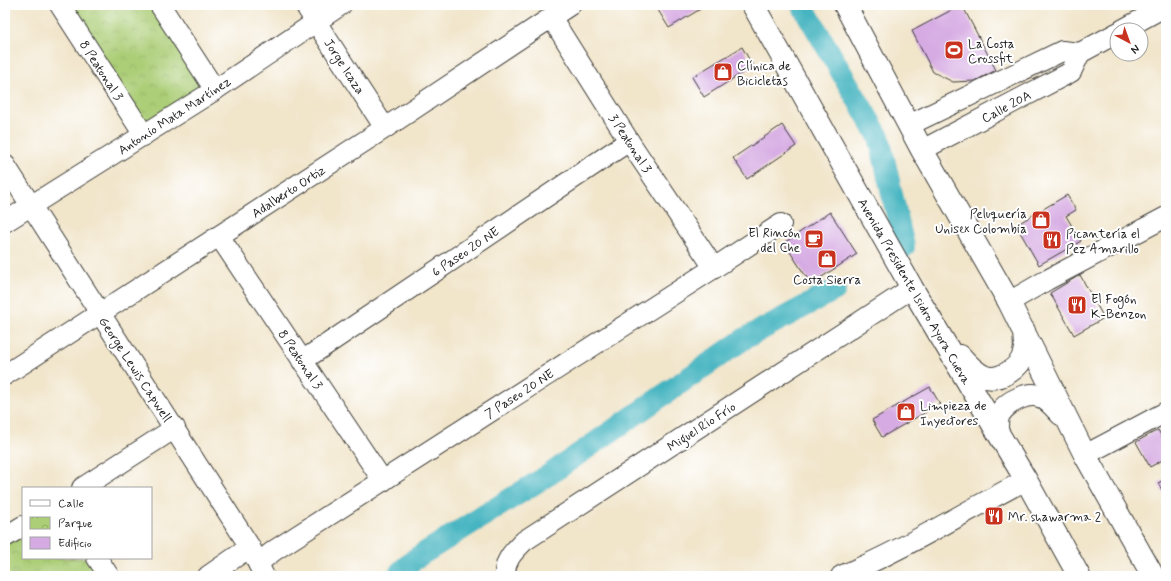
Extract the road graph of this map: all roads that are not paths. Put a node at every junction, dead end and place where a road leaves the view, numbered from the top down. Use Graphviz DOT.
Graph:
graph roads {
  1 [pos="60,5"];
  2 [pos="160,5"];
  3 [pos="305,5"];
  4 [pos="341,5"];
  5 [pos="570,5"];
  6 [pos="753,5"];
  7 [pos="845,5"];
  8 [pos="1166,6"];
  9 [pos="551,17"];
  10 [pos="316,22"];
  11 [pos="1137,22"];
  12 [pos="1109,37"];
  13 [pos="1080,53"];
  14 [pos="215,90"];
  15 [pos="910,125"];
  16 [pos="385,128"];
  17 [pos="144,135"];
  18 [pos="629,141"];
  19 [pos="922,150"];
  20 [pos="5,165"];
  21 [pos="31,206"];
  22 [pos="5,222"];
  23 [pos="1164,223"];
  24 [pos="780,224"];
  25 [pos="219,236"];
  26 [pos="714,268"];
  27 [pos="912,288"];
  28 [pos="1009,302"];
  29 [pos="100,314"];
  30 [pos="930,317"];
  31 [pos="1024,331"];
  32 [pos="302,361"];
  33 [pos="5,375"];
  34 [pos="1166,412"];
  35 [pos="1068,420"];
  36 [pos="175,428"];
  37 [pos="997,431"];
  38 [pos="1085,454"];
  39 [pos="1026,480"];
  40 [pos="382,481"];
  41 [pos="84,487"];
  42 [pos="22,527"];
  43 [pos="5,537"];
  44 [pos="98,559"];
  45 [pos="257,562"];
  46 [pos="877,569"];
  47 [pos="108,576"];
  48 [pos="208,576"];
  49 [pos="505,576"];
  50 [pos="841,576"];
  51 [pos="1079,576"];
  52 [pos="1152,576"];
  1 -- 17 [label="street, 8 Peatonal 3"];
  2 -- 14 [label="street"];
  3 -- 10 [label="street, Jorge Icaza"];
  4 -- 10 [label="street, Antonio Mata Martínez"];
  5 -- 9 [label="street, Adalberto Ortiz"];
  6 -- 27 [label="main road, Avenida Presidente Isidro Ayora Cueva"];
  7 -- 15 [label="main road"];
  8 -- 11 [label="street"];
  9 -- 16 [label="street, Adalberto Ortiz"];
  9 -- 18 [label="street, 3 Peatonal 3"];
  10 -- 14 [label="street, Antonio Mata Martínez"];
  10 -- 16 [label="street, Jorge Icaza"];
  12 -- 13 [label="street"];
  13 -- 15 [label="street, Calle 20A"];
  13 -- 19 [label="street, Calle 20A"];
  14 -- 17 [label="street, Antonio Mata Martínez"];
  15 -- 19 [label="main road"];
  16 -- 25 [label="street, Adalberto Ortiz"];
  17 -- 21 [label="street, Antonio Mata Martínez"];
  18 -- 26 [label="street, 3 Peatonal 3"];
  18 -- 32 [label="street, 6 Paseo 20 NE"];
  19 -- 28 [label="main road"];
  20 -- 21 [label="street, George Lewis Capwell"];
  21 -- 22 [label="street, Antonio Mata Martínez"];
  21 -- 29 [label="street, George Lewis Capwell"];
  23 -- 28 [label="street"];
  24 -- 26 [label="street, 7 Paseo 20 NE"];
  25 -- 29 [label="street, Adalberto Ortiz"];
  25 -- 32 [label="street, 8 Peatonal 3"];
  26 -- 40 [label="street, 7 Paseo 20 NE"];
  27 -- 30 [label="main road, Avenida Presidente Isidro Ayora Cueva"];
  27 -- 49 [label="street, Miguel Río Frío"];
  28 -- 31 [label="main road"];
  29 -- 33 [label="street, Adalberto Ortiz"];
  29 -- 36 [label="street, George Lewis Capwell"];
  30 -- 31 [label="main road"];
  30 -- 37 [label="main road, Avenida Presidente Isidro Ayora Cueva"];
  31 -- 35 [label="main road"];
  32 -- 40 [label="street, 8 Peatonal 3"];
  34 -- 38 [label="street"];
  35 -- 37 [label="main road"];
  35 -- 38 [label="main road"];
  36 -- 41 [label="street"];
  36 -- 45 [label="street, George Lewis Capwell"];
  37 -- 39 [label="main road, Avenida Presidente Isidro Ayora Cueva"];
  38 -- 52 [label="main road"];
  39 -- 46 [label="street"];
  39 -- 51 [label="main road, Avenida Presidente Isidro Ayora Cueva"];
  40 -- 45 [label="street, 7 Paseo 20 NE"];
  42 -- 43 [label="street"];
  44 -- 47 [label="street"];
  45 -- 48 [label="street, 7 Paseo 20 NE"];
  46 -- 50 [label="street"];
}
